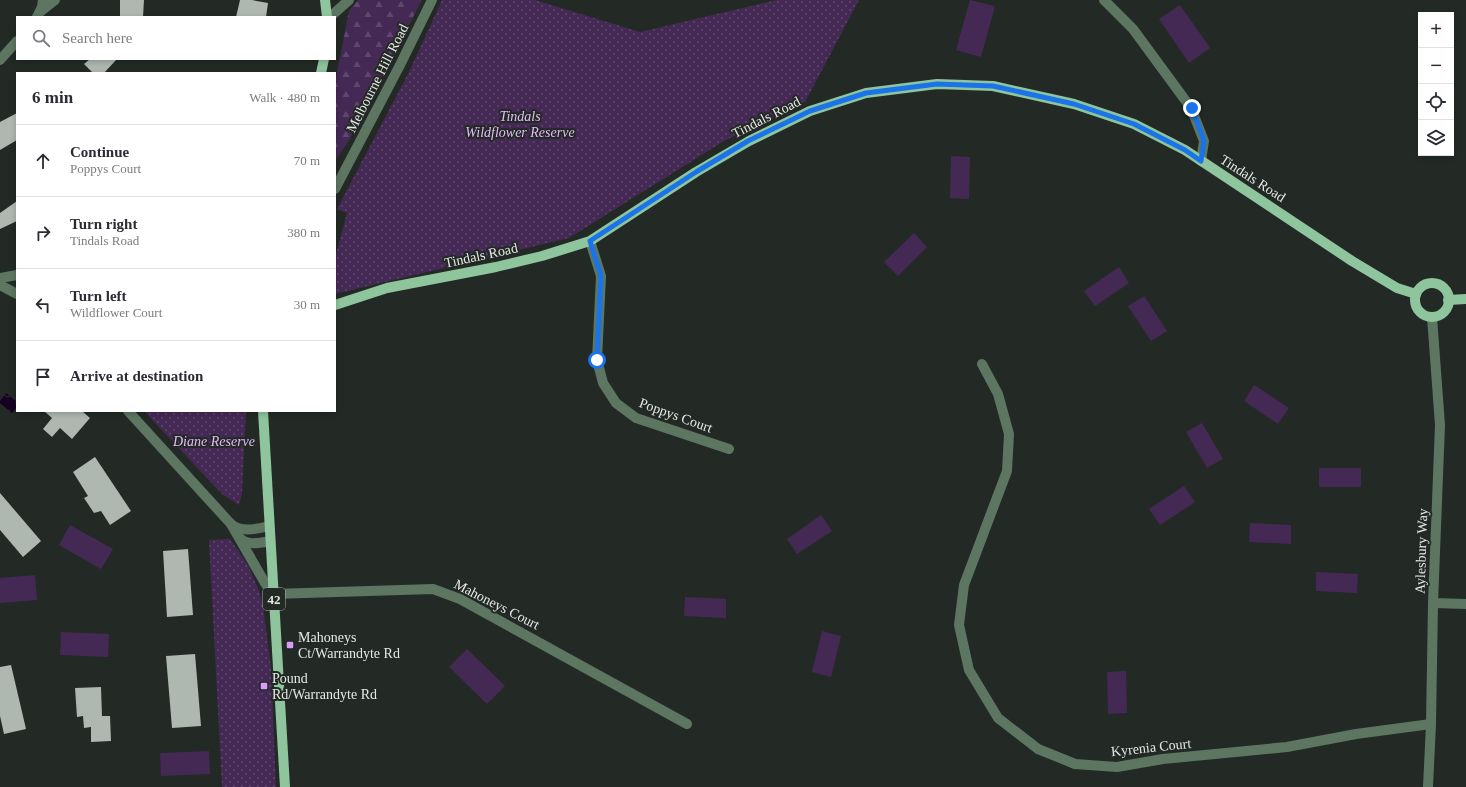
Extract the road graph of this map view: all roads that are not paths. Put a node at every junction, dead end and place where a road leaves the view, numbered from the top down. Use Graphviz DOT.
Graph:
graph roads {
  1 [pos="42,0"];
  2 [pos="55,0"];
  3 [pos="326,0"];
  4 [pos="349,0"];
  5 [pos="432,0"];
  6 [pos="1104,0"];
  7 [pos="39,14"];
  8 [pos="327,16"];
  9 [pos="331,16"];
  10 [pos="16,42"];
  11 [pos="0,60"];
  12 [pos="324,60"];
  13 [pos="321,72"];
  14 [pos="1201,161"];
  15 [pos="336,187"];
  16 [pos="590,241"];
  17 [pos="16,275"];
  18 [pos="0,278"];
  19 [pos="0,285"];
  20 [pos="16,293"];
  21 [pos="370,293"];
  22 [pos="1416,294"];
  23 [pos="336,298"];
  24 [pos="1466,299"];
  25 [pos="1448,300"];
  26 [pos="336,305"];
  27 [pos="1432,317"];
  28 [pos="982,364"];
  29 [pos="129,412"];
  30 [pos="262,412"];
  31 [pos="729,449"];
  32 [pos="231,524"];
  33 [pos="269,526"];
  34 [pos="239,536"];
  35 [pos="270,541"];
  36 [pos="273,594"];
  37 [pos="1433,603"];
  38 [pos="1466,604"];
  39 [pos="687,724"];
  40 [pos="1431,724"];
  41 [pos="285,787"];
  42 [pos="1428,787"];
  1 -- 7 [label="street"];
  2 -- 7 [label="street"];
  3 -- 8 [label="main road"];
  4 -- 9 [label="street"];
  5 -- 15 [label="street, Melbourne Hill Road"];
  6 -- 14 [label="street"];
  10 -- 11 [label="street"];
  12 -- 13 [label="main road"];
  14 -- 16 [label="main road, Tindals Road"];
  14 -- 22 [label="main road, Tindals Road"];
  16 -- 21 [label="main road, Tindals Road"];
  16 -- 31 [label="street, Poppys Court"];
  17 -- 18 [label="street"];
  19 -- 20 [label="street"];
  21 -- 23 [label="main road, Tindals Road"];
  21 -- 26 [label="main road, Tindals Road"];
  22 -- 25 [label="main road"];
  22 -- 27 [label="main road"];
  24 -- 25 [label="main road"];
  25 -- 27 [label="main road"];
  27 -- 37 [label="street, Aylesbury Way"];
  28 -- 40 [label="street, Kyrenia Court"];
  29 -- 32 [label="street"];
  30 -- 33 [label="main road, 42"];
  32 -- 33 [label="street"];
  32 -- 34 [label="street"];
  33 -- 35 [label="main road, 42"];
  34 -- 35 [label="street"];
  34 -- 36 [label="street"];
  35 -- 36 [label="main road, 42"];
  36 -- 39 [label="street, Mahoneys Court"];
  36 -- 41 [label="main road, 42"];
  37 -- 38 [label="street"];
  37 -- 40 [label="street, Aylesbury Way"];
  40 -- 42 [label="street, Aylesbury Way"];
}
